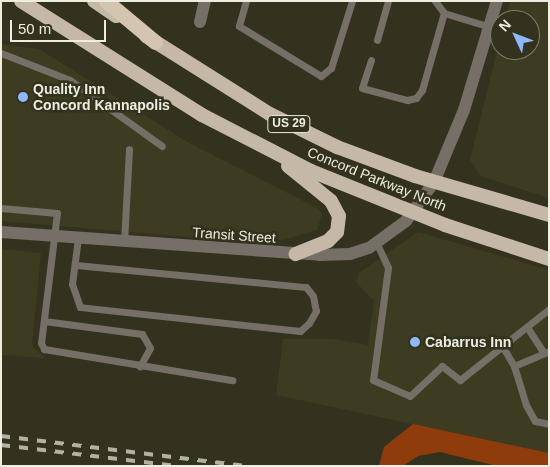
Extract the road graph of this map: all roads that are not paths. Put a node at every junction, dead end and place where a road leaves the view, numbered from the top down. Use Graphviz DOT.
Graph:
graph roads {
  1 [pos="21,1"];
  2 [pos="94,1"];
  3 [pos="106,1"];
  4 [pos="205,1"];
  5 [pos="246,1"];
  6 [pos="352,1"];
  7 [pos="388,1"];
  8 [pos="435,1"];
  9 [pos="444,13"];
  10 [pos="200,22"];
  11 [pos="490,27"];
  12 [pos="376,40"];
  13 [pos="155,42"];
  14 [pos="1,53"];
  15 [pos="371,60"];
  16 [pos="162,146"];
  17 [pos="264,148"];
  18 [pos="129,149"];
  19 [pos="434,182"];
  20 [pos="1,208"];
  21 [pos="414,213"];
  22 [pos="549,215"];
  23 [pos="1,232"];
  24 [pos="55,236"];
  25 [pos="78,238"];
  26 [pos="124,242"];
  27 [pos="377,244"];
  28 [pos="295,254"];
  29 [pos="549,259"];
  30 [pos="76,265"];
  31 [pos="549,310"];
  32 [pos="44,321"];
  33 [pos="527,327"];
  34 [pos="502,346"];
  35 [pos="546,352"];
  36 [pos="140,366"];
  37 [pos="514,366"];
  38 [pos="232,380"];
  39 [pos="549,424"];
  1 -- 17 [label="highway, Concord Parkway North / US 29"];
  2 -- 13 [label="highway, Concord Parkway North / US 29"];
  3 -- 13 [label="highway"];
  4 -- 10 [label="street"];
  5 -- 6 [label="lane"];
  7 -- 12 [label="lane"];
  8 -- 9 [label="lane"];
  9 -- 11 [label="lane"];
  9 -- 15 [label="lane"];
  11 -- 19 [label="street, Transit Street"];
  13 -- 19 [label="highway, Concord Parkway North / US 29"];
  14 -- 16 [label="lane"];
  17 -- 21 [label="highway, Concord Parkway North / US 29"];
  17 -- 28 [label="highway"];
  18 -- 26 [label="lane"];
  19 -- 21 [label="street, Transit Street"];
  19 -- 22 [label="highway, Concord Parkway North / US 29"];
  20 -- 24 [label="lane"];
  21 -- 27 [label="street, Transit Street"];
  21 -- 29 [label="highway, Concord Parkway North / US 29"];
  23 -- 24 [label="street, Transit Street"];
  24 -- 25 [label="street, Transit Street"];
  24 -- 32 [label="lane"];
  25 -- 26 [label="street, Transit Street"];
  25 -- 30 [label="lane"];
  26 -- 28 [label="street, Transit Street"];
  27 -- 28 [label="street, Transit Street"];
  27 -- 34 [label="lane"];
  30 -- 30 [label="lane"];
  31 -- 33 [label="lane"];
  32 -- 36 [label="lane"];
  32 -- 36 [label="lane"];
  33 -- 34 [label="lane"];
  33 -- 35 [label="lane"];
  34 -- 37 [label="lane"];
  35 -- 37 [label="lane"];
  36 -- 38 [label="lane"];
  37 -- 39 [label="lane"];
}
